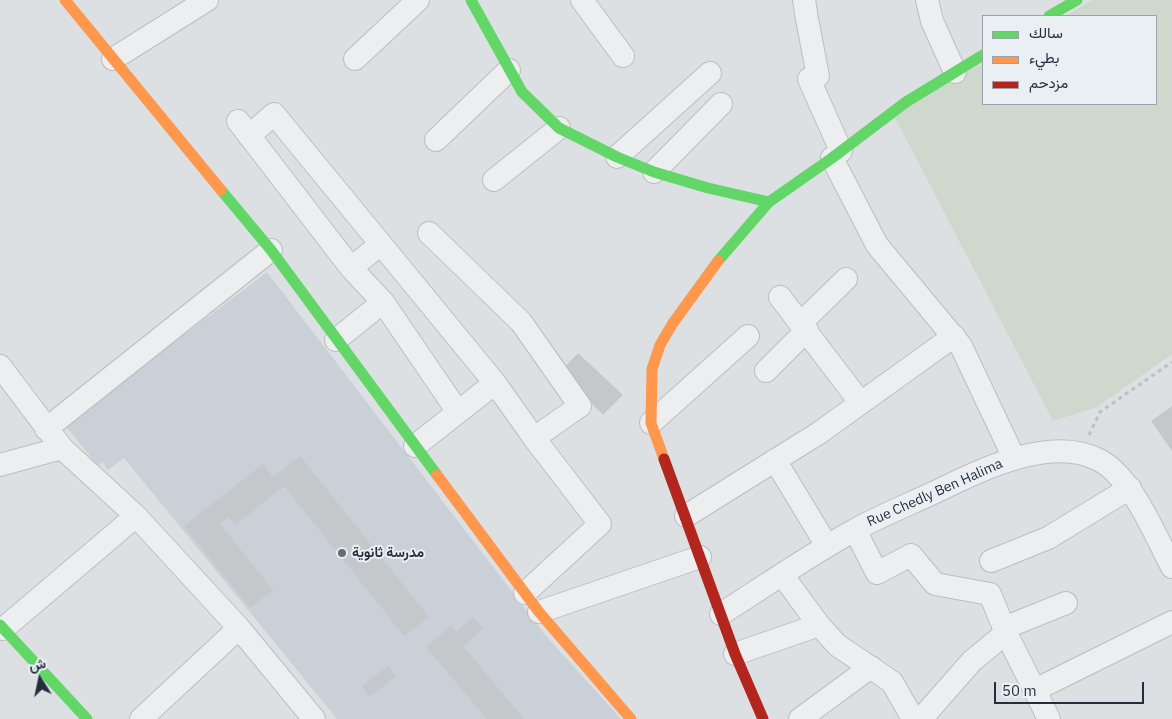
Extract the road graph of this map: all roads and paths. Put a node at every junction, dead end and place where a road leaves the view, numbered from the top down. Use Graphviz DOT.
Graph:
graph roads {
  1 [pos="207,0"];
  2 [pos="418,0"];
  3 [pos="471,0"];
  4 [pos="582,0"];
  5 [pos="804,0"];
  6 [pos="927,0"];
  7 [pos="1077,0"];
  8 [pos="70,2"];
  9 [pos="1052,15"];
  10 [pos="623,56"];
  11 [pos="982,56"];
  12 [pos="355,58"];
  13 [pos="113,59"];
  14 [pos="509,70"];
  15 [pos="955,72"];
  16 [pos="710,74"];
  17 [pos="721,104"];
  18 [pos="559,128"];
  19 [pos="436,140"];
  20 [pos="836,155"];
  21 [pos="617,157"];
  22 [pos="654,172"];
  23 [pos="494,180"];
  24 [pos="769,202"];
  25 [pos="430,233"];
  26 [pos="381,244"];
  27 [pos="271,250"];
  28 [pos="351,268"];
  29 [pos="846,279"];
  30 [pos="780,297"];
  31 [pos="383,302"];
  32 [pos="804,326"];
  33 [pos="748,336"];
  34 [pos="954,336"];
  35 [pos="336,340"];
  36 [pos="1172,362"];
  37 [pos="766,370"];
  38 [pos="1,371"];
  39 [pos="495,383"];
  40 [pos="860,402"];
  41 [pos="458,412"];
  42 [pos="651,424"];
  43 [pos="46,429"];
  44 [pos="534,438"];
  45 [pos="415,446"];
  46 [pos="62,448"];
  47 [pos="1080,452"];
  48 [pos="1014,458"];
  49 [pos="775,460"];
  50 [pos="0,465"];
  51 [pos="1130,488"];
  52 [pos="136,516"];
  53 [pos="686,516"];
  54 [pos="855,530"];
  55 [pos="827,546"];
  56 [pos="700,558"];
  57 [pos="991,561"];
  58 [pos="1172,568"];
  59 [pos="783,576"];
  60 [pos="525,593"];
  61 [pos="1066,604"];
  62 [pos="539,612"];
  63 [pos="721,614"];
  64 [pos="1172,622"];
  65 [pos="819,625"];
  66 [pos="2,627"];
  67 [pos="239,628"];
  68 [pos="1005,631"];
  69 [pos="734,654"];
  70 [pos="871,667"];
  71 [pos="1035,690"];
  72 [pos="87,719"];
  73 [pos="141,719"];
  74 [pos="314,719"];
  75 [pos="631,719"];
  76 [pos="763,719"];
  77 [pos="800,719"];
  78 [pos="913,719"];
  79 [pos="921,719"];
  80 [pos="1049,719"];
  1 -- 13 [label="street"];
  2 -- 12 [label="street"];
  3 -- 14 [label="street"];
  4 -- 10 [label="street"];
  5 -- 20 [label="street"];
  6 -- 15 [label="street"];
  7 -- 9 [label="street"];
  8 -- 13 [label="street"];
  11 -- 15 [label="street"];
  13 -- 27 [label="street"];
  14 -- 18 [label="street"];
  14 -- 19 [label="street"];
  15 -- 20 [label="street"];
  16 -- 21 [label="street"];
  17 -- 22 [label="street"];
  18 -- 21 [label="street"];
  18 -- 23 [label="street"];
  20 -- 24 [label="street"];
  20 -- 34 [label="street"];
  21 -- 22 [label="street"];
  22 -- 24 [label="street"];
  24 -- 42 [label="street"];
  25 -- 44 [label="street"];
  26 -- 28 [label="street"];
  26 -- 28 [label="street"];
  26 -- 39 [label="street"];
  27 -- 35 [label="street"];
  27 -- 43 [label="street"];
  28 -- 31 [label="street"];
  29 -- 32 [label="street"];
  30 -- 32 [label="street"];
  31 -- 35 [label="street"];
  31 -- 41 [label="street"];
  32 -- 37 [label="street"];
  32 -- 40 [label="street"];
  33 -- 42 [label="street"];
  34 -- 40 [label="street"];
  34 -- 48 [label="street"];
  35 -- 45 [label="street"];
  36 -- 47 [label="path"];
  38 -- 43 [label="street"];
  39 -- 41 [label="street"];
  39 -- 44 [label="street"];
  40 -- 49 [label="street"];
  41 -- 45 [label="street"];
  42 -- 53 [label="street"];
  43 -- 46 [label="street"];
  44 -- 60 [label="street"];
  45 -- 60 [label="street"];
  46 -- 50 [label="street"];
  46 -- 52 [label="street"];
  47 -- 48 [label="street, Rue Chedly Ben Halima"];
  47 -- 51 [label="street, Rue Chedly Ben Halima"];
  48 -- 54 [label="street, Rue Chedly Ben Halima"];
  49 -- 53 [label="street"];
  49 -- 55 [label="street"];
  51 -- 57 [label="street"];
  51 -- 58 [label="street, Rue Chedly Ben Halima"];
  52 -- 66 [label="street"];
  52 -- 67 [label="street"];
  53 -- 56 [label="street"];
  54 -- 55 [label="street, Rue Chedly Ben Halima"];
  54 -- 68 [label="street"];
  55 -- 59 [label="street, Rue Chedly Ben Halima"];
  56 -- 62 [label="street"];
  56 -- 63 [label="street"];
  59 -- 63 [label="street, Rue Chedly Ben Halima"];
  59 -- 65 [label="street"];
  60 -- 62 [label="street"];
  61 -- 68 [label="street"];
  62 -- 75 [label="street"];
  63 -- 69 [label="street"];
  64 -- 71 [label="street"];
  65 -- 69 [label="street"];
  65 -- 70 [label="street"];
  66 -- 72 [label="street"];
  67 -- 73 [label="street"];
  67 -- 74 [label="street"];
  68 -- 71 [label="street"];
  68 -- 79 [label="street"];
  69 -- 76 [label="street"];
  70 -- 77 [label="street"];
  70 -- 78 [label="street"];
  71 -- 80 [label="street"];
}
